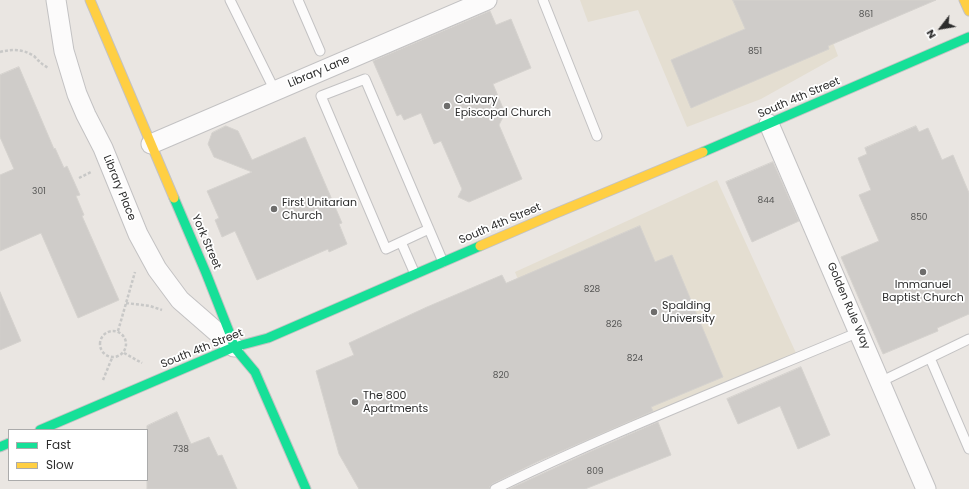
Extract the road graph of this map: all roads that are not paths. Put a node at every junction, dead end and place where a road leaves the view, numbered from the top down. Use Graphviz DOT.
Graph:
graph roads {
  1 [pos="56,0"];
  2 [pos="90,0"];
  3 [pos="230,0"];
  4 [pos="298,0"];
  5 [pos="487,0"];
  6 [pos="543,0"];
  7 [pos="964,0"];
  8 [pos="969,11"];
  9 [pos="969,37"];
  10 [pos="320,51"];
  11 [pos="275,91"];
  12 [pos="769,124"];
  13 [pos="597,136"];
  14 [pos="151,144"];
  15 [pos="429,229"];
  16 [pos="401,242"];
  17 [pos="443,262"];
  18 [pos="415,274"];
  19 [pos="859,332"];
  20 [pos="969,339"];
  21 [pos="234,347"];
  22 [pos="930,358"];
  23 [pos="880,382"];
  24 [pos="42,429"];
  25 [pos="969,449"];
  26 [pos="306,489"];
  27 [pos="495,489"];
  28 [pos="926,489"];
  1 -- 21 [label="street, Library Place"];
  2 -- 14 [label="main road, York Street"];
  3 -- 11 [label="lane"];
  4 -- 10 [label="lane"];
  5 -- 11 [label="street, Library Lane"];
  6 -- 13 [label="lane"];
  7 -- 8 [label="main road"];
  9 -- 12 [label="main road, South 4th Street"];
  11 -- 14 [label="street, Library Lane"];
  12 -- 17 [label="main road, South 4th Street"];
  12 -- 19 [label="street, Golden Rule Way"];
  14 -- 21 [label="main road, York Street"];
  15 -- 16 [label="lane"];
  15 -- 16 [label="lane"];
  15 -- 17 [label="lane"];
  16 -- 18 [label="lane"];
  17 -- 18 [label="main road, South 4th Street"];
  18 -- 21 [label="main road, South 4th Street"];
  19 -- 23 [label="street, Golden Rule Way"];
  19 -- 27 [label="lane"];
  20 -- 22 [label="lane"];
  21 -- 24 [label="main road, South 4th Street"];
  21 -- 26 [label="main road, York Street"];
  22 -- 23 [label="lane"];
  22 -- 25 [label="lane"];
  23 -- 28 [label="street, Golden Rule Way"];
}
